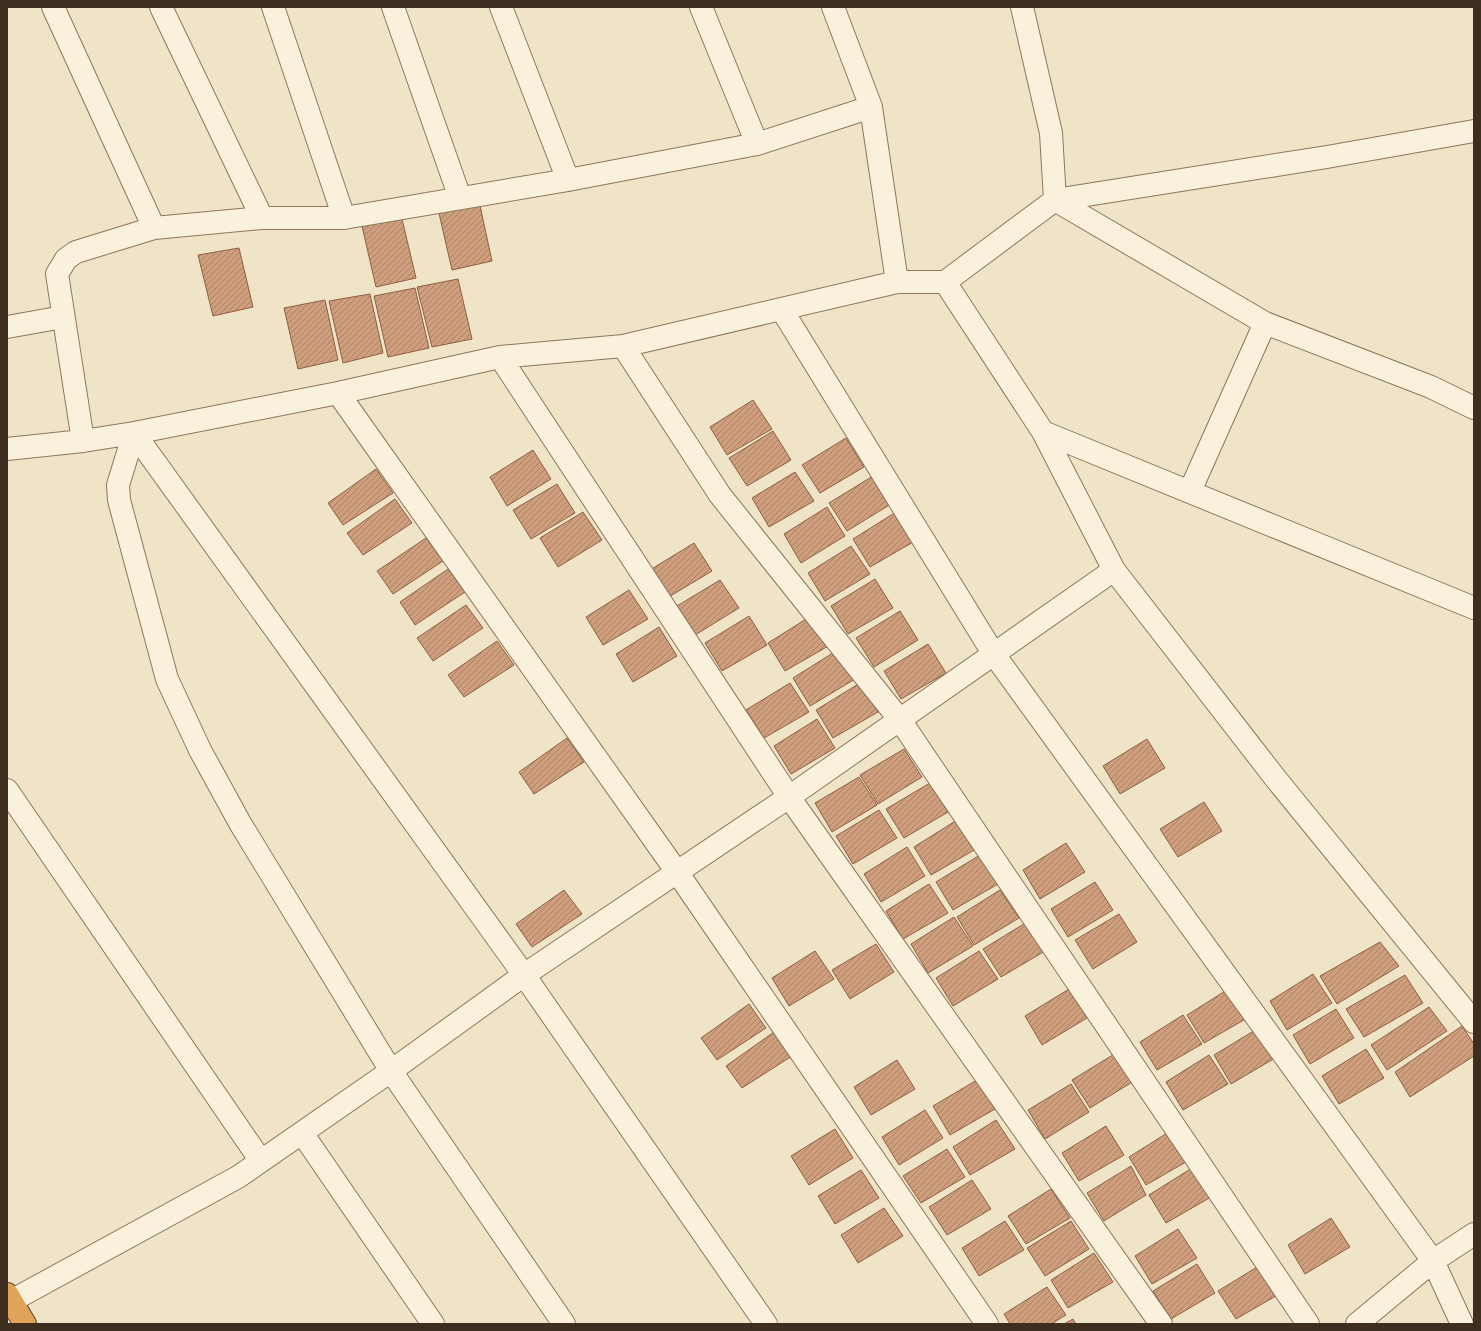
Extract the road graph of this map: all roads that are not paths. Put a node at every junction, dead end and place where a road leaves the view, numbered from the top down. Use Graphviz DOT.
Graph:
graph roads {
  1 [pos="53,7"];
  2 [pos="161,7"];
  3 [pos="273,7"];
  4 [pos="394,7"];
  5 [pos="501,7"];
  6 [pos="701,7"];
  7 [pos="833,7"];
  8 [pos="1024,7"];
  9 [pos="871,107"];
  10 [pos="1474,130"];
  11 [pos="757,144"];
  12 [pos="568,180"];
  13 [pos="460,198"];
  14 [pos="1055,200"];
  15 [pos="262,218"];
  16 [pos="344,218"];
  17 [pos="154,228"];
  18 [pos="897,282"];
  19 [pos="945,282"];
  20 [pos="782,310"];
  21 [pos="63,317"];
  22 [pos="1265,323"];
  23 [pos="7,327"];
  24 [pos="623,346"];
  25 [pos="500,357"];
  26 [pos="338,392"];
  27 [pos="1474,408"];
  28 [pos="1043,432"];
  29 [pos="134,433"];
  30 [pos="83,441"];
  31 [pos="7,449"];
  32 [pos="1190,491"];
  33 [pos="1114,570"];
  34 [pos="1474,608"];
  35 [pos="993,653"];
  36 [pos="900,720"];
  37 [pos="7,790"];
  38 [pos="789,797"];
  39 [pos="677,872"];
  40 [pos="524,975"];
  41 [pos="1474,1022"];
  42 [pos="391,1071"];
  43 [pos="302,1133"];
  44 [pos="261,1161"];
  45 [pos="1474,1234"];
  46 [pos="1433,1261"];
  47 [pos="9,1298"];
  48 [pos="25,1324"];
  49 [pos="433,1324"];
  50 [pos="564,1324"];
  51 [pos="766,1324"];
  52 [pos="987,1324"];
  53 [pos="1161,1324"];
  54 [pos="1308,1324"];
  55 [pos="1357,1324"];
  56 [pos="1462,1324"];
  1 -- 17 [label="street"];
  2 -- 15 [label="street"];
  3 -- 16 [label="street"];
  4 -- 13 [label="street"];
  5 -- 12 [label="street"];
  6 -- 11 [label="street"];
  7 -- 9 [label="street"];
  8 -- 14 [label="street"];
  9 -- 11 [label="street"];
  9 -- 18 [label="street"];
  10 -- 14 [label="street"];
  11 -- 12 [label="street"];
  12 -- 13 [label="street"];
  13 -- 16 [label="street"];
  14 -- 19 [label="street"];
  14 -- 22 [label="street"];
  15 -- 16 [label="street"];
  15 -- 17 [label="street"];
  17 -- 21 [label="street"];
  18 -- 19 [label="street"];
  18 -- 20 [label="street"];
  19 -- 28 [label="street"];
  20 -- 24 [label="street"];
  20 -- 35 [label="street"];
  21 -- 23 [label="street"];
  21 -- 30 [label="street"];
  22 -- 27 [label="street"];
  22 -- 32 [label="street"];
  24 -- 25 [label="street"];
  24 -- 36 [label="street"];
  25 -- 26 [label="street"];
  25 -- 38 [label="street"];
  26 -- 29 [label="street"];
  26 -- 39 [label="street"];
  28 -- 32 [label="street"];
  28 -- 33 [label="street"];
  29 -- 30 [label="street"];
  29 -- 40 [label="street"];
  29 -- 42 [label="street"];
  30 -- 31 [label="street"];
  32 -- 34 [label="street"];
  33 -- 35 [label="street"];
  33 -- 41 [label="street"];
  35 -- 36 [label="street"];
  35 -- 46 [label="street"];
  36 -- 38 [label="street"];
  36 -- 54 [label="street"];
  37 -- 44 [label="street"];
  38 -- 39 [label="street"];
  38 -- 53 [label="street"];
  39 -- 40 [label="street"];
  39 -- 52 [label="street"];
  40 -- 42 [label="street"];
  40 -- 51 [label="street"];
  42 -- 43 [label="street"];
  42 -- 50 [label="street"];
  43 -- 44 [label="street"];
  43 -- 49 [label="street"];
  44 -- 47 [label="street"];
  45 -- 46 [label="street"];
  46 -- 55 [label="street"];
  46 -- 56 [label="street"];
  47 -- 48 [label="highway"];
}
